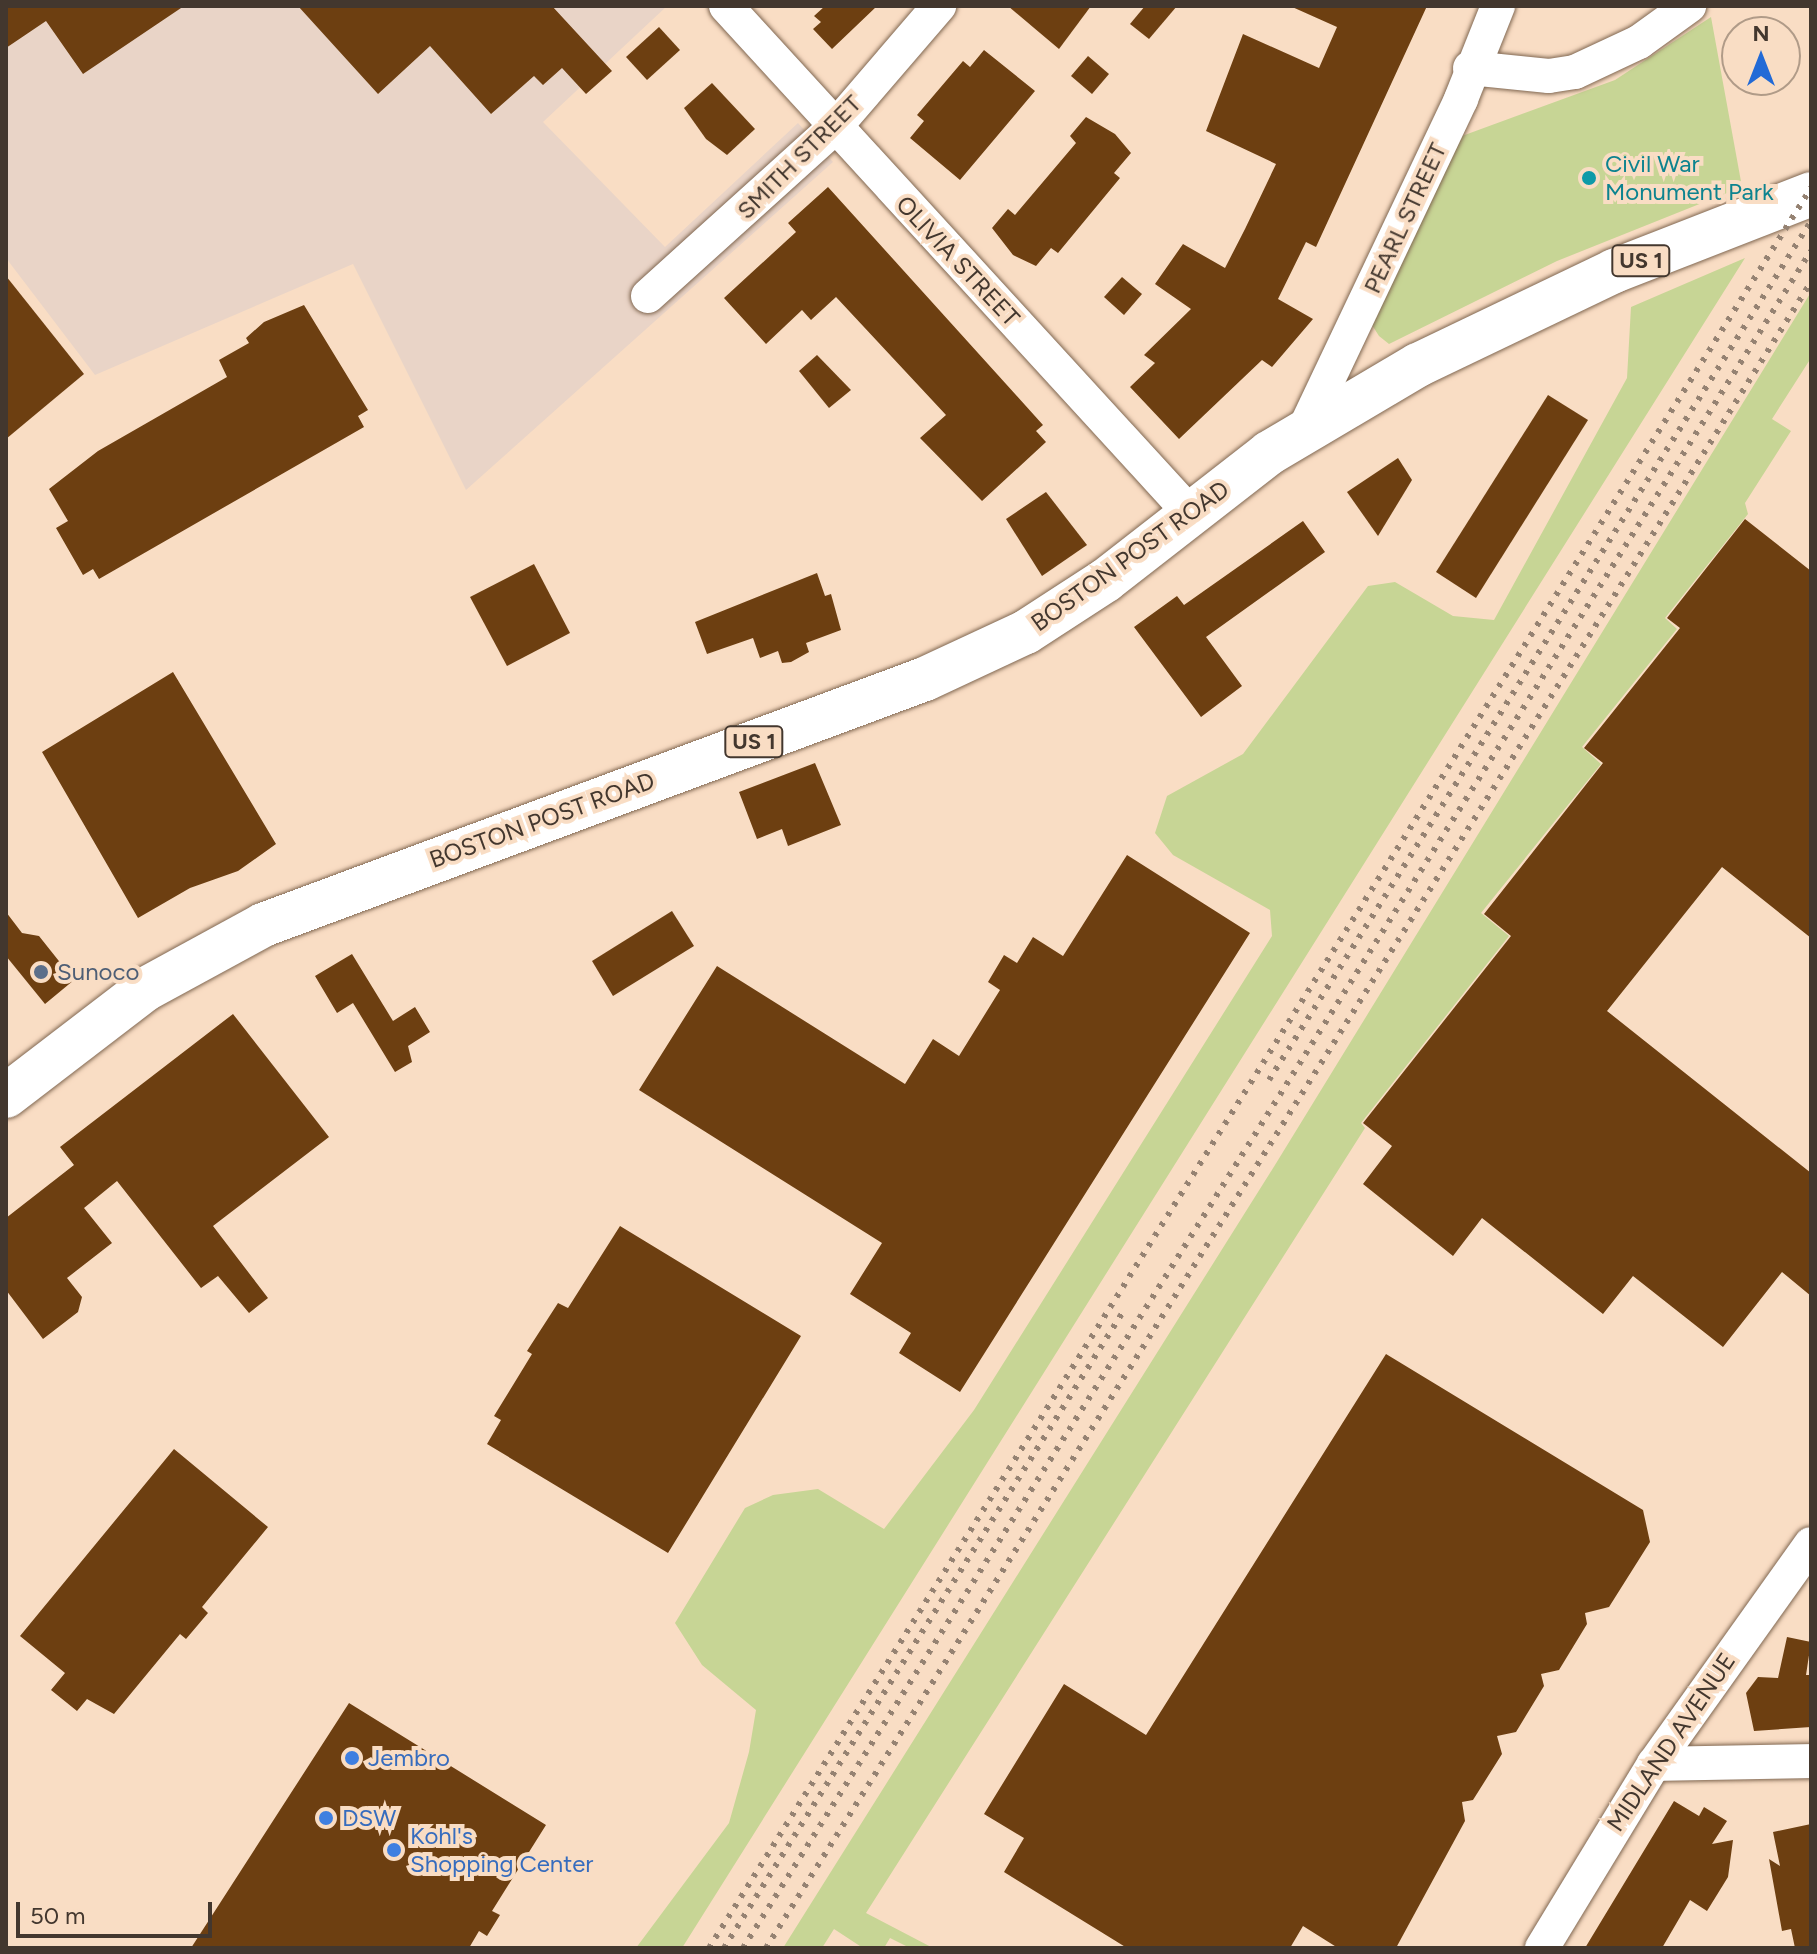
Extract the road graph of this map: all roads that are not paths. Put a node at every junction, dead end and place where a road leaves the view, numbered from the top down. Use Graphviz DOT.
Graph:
graph roads {
  1 [pos="726,6"];
  2 [pos="939,6"];
  3 [pos="1498,6"];
  4 [pos="1689,6"];
  5 [pos="1470,68"];
  6 [pos="835,127"];
  7 [pos="1811,194"];
  8 [pos="648,296"];
  9 [pos="1305,428"];
  10 [pos="1191,514"];
  11 [pos="6,1096"];
  12 [pos="1811,1544"];
  13 [pos="1811,1761"];
  14 [pos="1654,1764"];
  15 [pos="1542,1948"];
  1 -- 6 [label="street, OLIVIA STREET"];
  2 -- 6 [label="street, SMITH STREET"];
  3 -- 5 [label="street, PEARL STREET"];
  4 -- 5 [label="street"];
  5 -- 9 [label="street, PEARL STREET"];
  6 -- 8 [label="street, SMITH STREET"];
  6 -- 10 [label="street, OLIVIA STREET"];
  7 -- 9 [label="main road, BOSTON POST ROAD / US 1"];
  9 -- 10 [label="main road, BOSTON POST ROAD / US 1"];
  10 -- 11 [label="main road, BOSTON POST ROAD / US 1"];
  12 -- 14 [label="street, MIDLAND AVENUE"];
  13 -- 14 [label="street"];
  14 -- 15 [label="street, MIDLAND AVENUE"];
}
